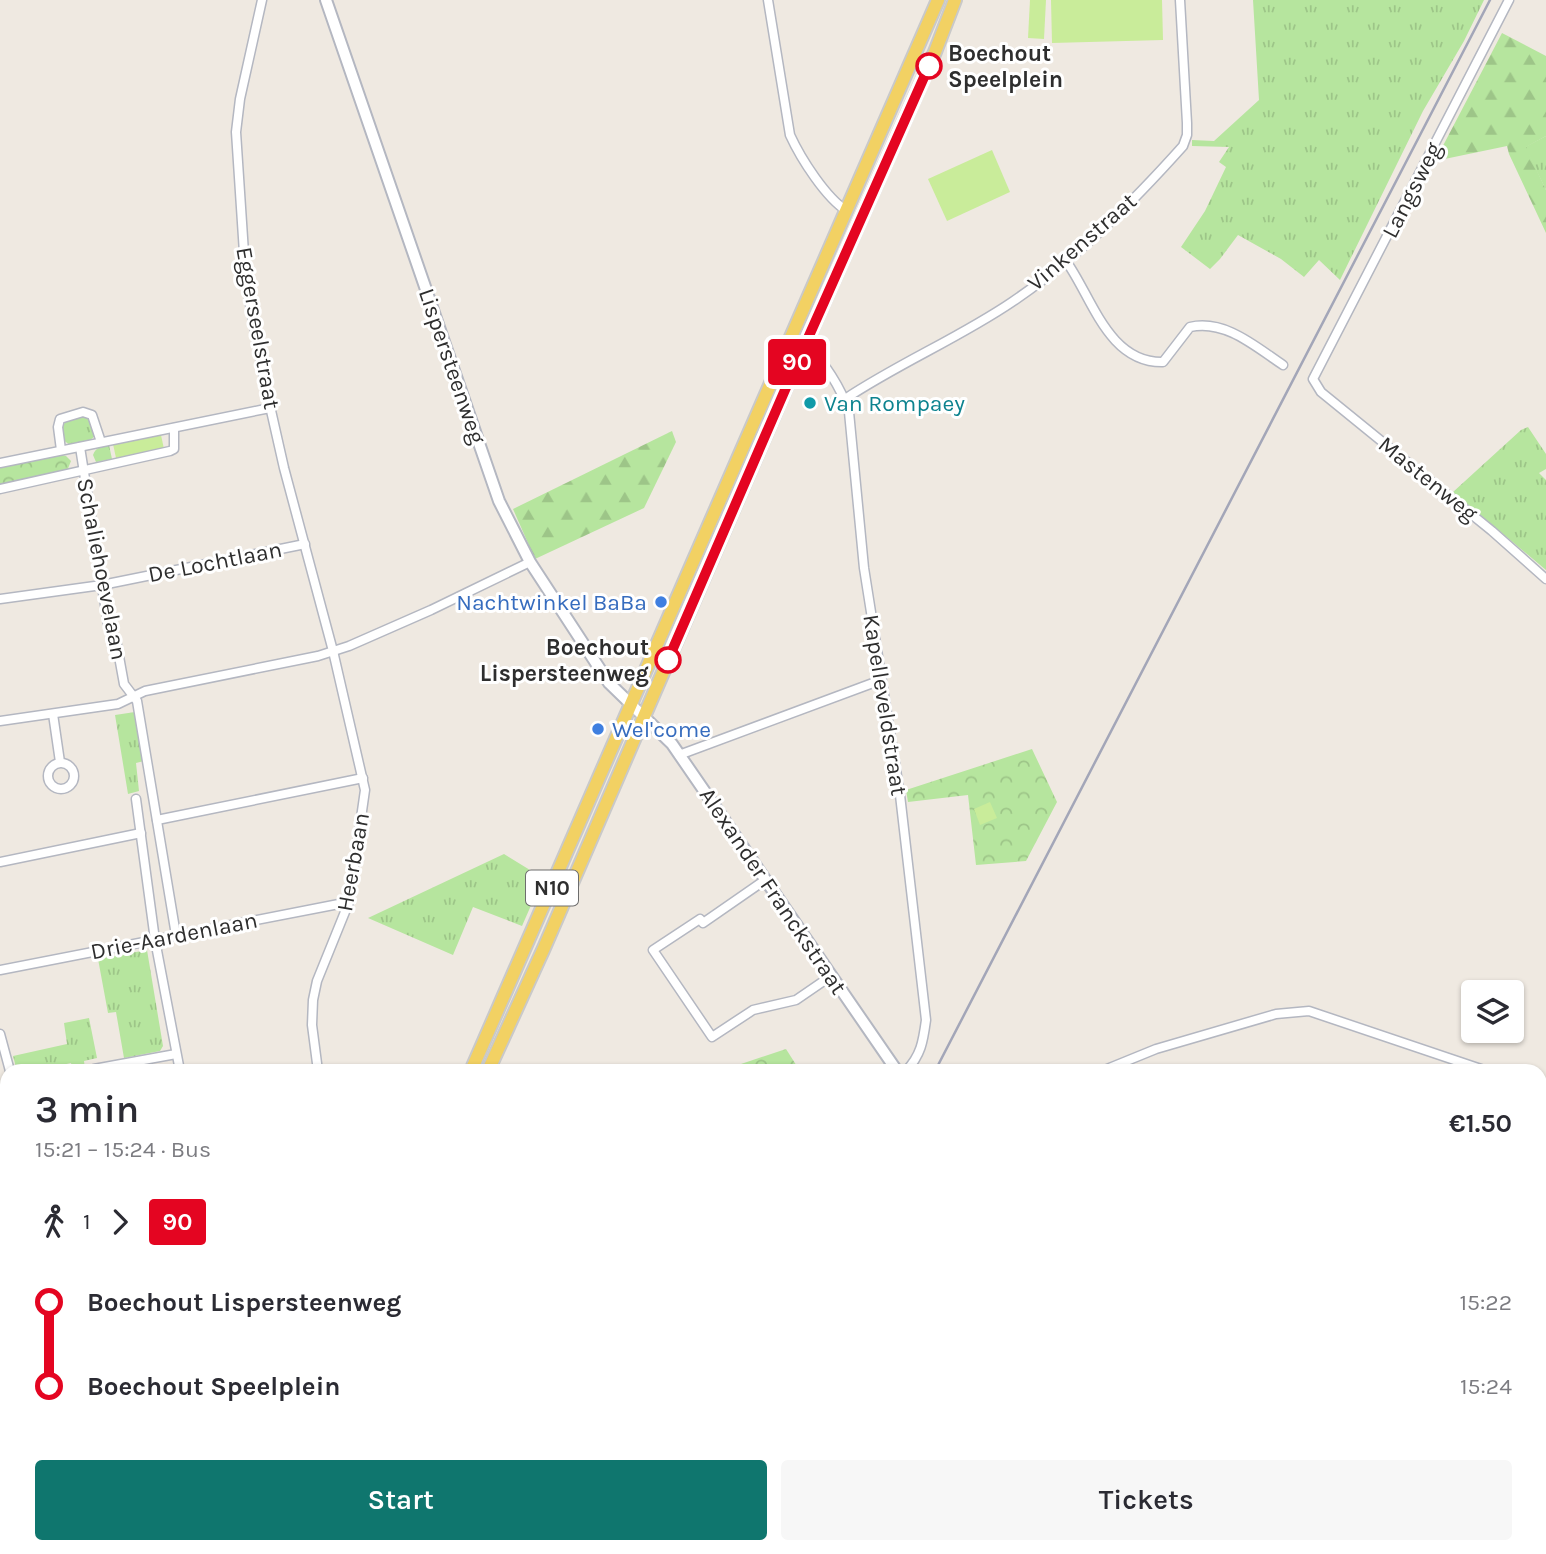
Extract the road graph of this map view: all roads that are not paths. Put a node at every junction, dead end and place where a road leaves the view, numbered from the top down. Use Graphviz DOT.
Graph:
graph roads {
  1 [pos="262,0"];
  2 [pos="326,0"];
  3 [pos="768,0"];
  4 [pos="939,0"];
  5 [pos="955,0"];
  6 [pos="1180,0"];
  7 [pos="1509,0"];
  8 [pos="909,65"];
  9 [pos="923,79"];
  10 [pos="847,211"];
  11 [pos="1066,261"];
  12 [pos="801,316"];
  13 [pos="811,332"];
  14 [pos="803,349"];
  15 [pos="1283,365"];
  16 [pos="1312,379"];
  17 [pos="845,398"];
  18 [pos="271,408"];
  19 [pos="174,428"];
  20 [pos="101,442"];
  21 [pos="80,447"];
  22 [pos="61,450"];
  23 [pos="0,463"];
  24 [pos="84,471"];
  25 [pos="0,489"];
  26 [pos="306,544"];
  27 [pos="530,562"];
  28 [pos="1546,579"];
  29 [pos="102,585"];
  30 [pos="0,599"];
  31 [pos="333,651"];
  32 [pos="881,680"];
  33 [pos="134,696"];
  34 [pos="631,705"];
  35 [pos="53,714"];
  36 [pos="643,717"];
  37 [pos="0,721"];
  38 [pos="679,755"];
  39 [pos="60,762"];
  40 [pos="363,778"];
  41 [pos="136,799"];
  42 [pos="157,820"];
  43 [pos="141,833"];
  44 [pos="0,862"];
  45 [pos="765,880"];
  46 [pos="349,902"];
  47 [pos="176,936"];
  48 [pos="155,940"];
  49 [pos="0,970"];
  50 [pos="831,976"];
  51 [pos="0,1034"];
  52 [pos="176,1054"];
  53 [pos="8,1064"];
  54 [pos="121,1064"];
  55 [pos="178,1064"];
  56 [pos="317,1064"];
  57 [pos="474,1064"];
  58 [pos="491,1064"];
  59 [pos="892,1064"];
  60 [pos="912,1064"];
  61 [pos="1119,1064"];
  62 [pos="1466,1064"];
  1 -- 18 [label="street, Eggerseelstraat"];
  2 -- 27 [label="street, Lispersteenweg"];
  3 -- 10 [label="street"];
  4 -- 8 [label="main road, N10"];
  5 -- 9 [label="main road, N10"];
  6 -- 11 [label="street, Vinkenstraat"];
  7 -- 16 [label="street, Langsweg"];
  8 -- 9 [label="main road"];
  8 -- 10 [label="main road, N10"];
  9 -- 13 [label="main road, N10"];
  10 -- 12 [label="main road, N10"];
  11 -- 15 [label="street"];
  11 -- 17 [label="street, Vinkenstraat"];
  12 -- 13 [label="main road"];
  12 -- 34 [label="main road, N10"];
  13 -- 14 [label="main road, N10"];
  14 -- 17 [label="street, Kapelleveldstraat"];
  14 -- 36 [label="main road, N10"];
  16 -- 28 [label="street, Mastenweg"];
  17 -- 32 [label="street, Kapelleveldstraat"];
  18 -- 19 [label="street"];
  18 -- 26 [label="street, Eggerseelstraat"];
  19 -- 20 [label="street"];
  19 -- 24 [label="street"];
  20 -- 21 [label="street"];
  20 -- 22 [label="street"];
  21 -- 22 [label="street"];
  21 -- 24 [label="street, Schaliehoevelaan"];
  22 -- 23 [label="street"];
  24 -- 25 [label="street"];
  24 -- 29 [label="street, Schaliehoevelaan"];
  26 -- 29 [label="street, De Lochtlaan"];
  26 -- 31 [label="street, Eggerseelstraat"];
  27 -- 31 [label="street"];
  27 -- 34 [label="street, Lispersteenweg"];
  29 -- 30 [label="street, De Lochtlaan"];
  29 -- 33 [label="street, Schaliehoevelaan"];
  31 -- 33 [label="street"];
  31 -- 40 [label="street, Heerbaan"];
  32 -- 38 [label="street"];
  32 -- 60 [label="street, Kapelleveldstraat"];
  33 -- 35 [label="street"];
  33 -- 42 [label="street, Schaliehoevelaan"];
  34 -- 36 [label="street, Lispersteenweg"];
  34 -- 57 [label="main road, N10"];
  35 -- 37 [label="street"];
  35 -- 39 [label="street"];
  36 -- 38 [label="street, Alexander Franckstraat"];
  36 -- 58 [label="main road, N10"];
  38 -- 45 [label="street, Alexander Franckstraat"];
  40 -- 42 [label="street"];
  40 -- 46 [label="street, Heerbaan"];
  41 -- 43 [label="street"];
  42 -- 47 [label="street, Schaliehoevelaan"];
  43 -- 44 [label="street"];
  43 -- 48 [label="street"];
  45 -- 50 [label="street, Alexander Franckstraat"];
  45 -- 50 [label="street"];
  46 -- 47 [label="street, Drie-Aardenlaan"];
  46 -- 56 [label="street, Heerbaan"];
  47 -- 48 [label="street, Drie-Aardenlaan"];
  48 -- 49 [label="street, Drie-Aardenlaan"];
  48 -- 52 [label="street"];
  50 -- 59 [label="street, Alexander Franckstraat"];
  51 -- 53 [label="street"];
  52 -- 54 [label="street"];
  52 -- 55 [label="street"];
  61 -- 62 [label="street"];
}
